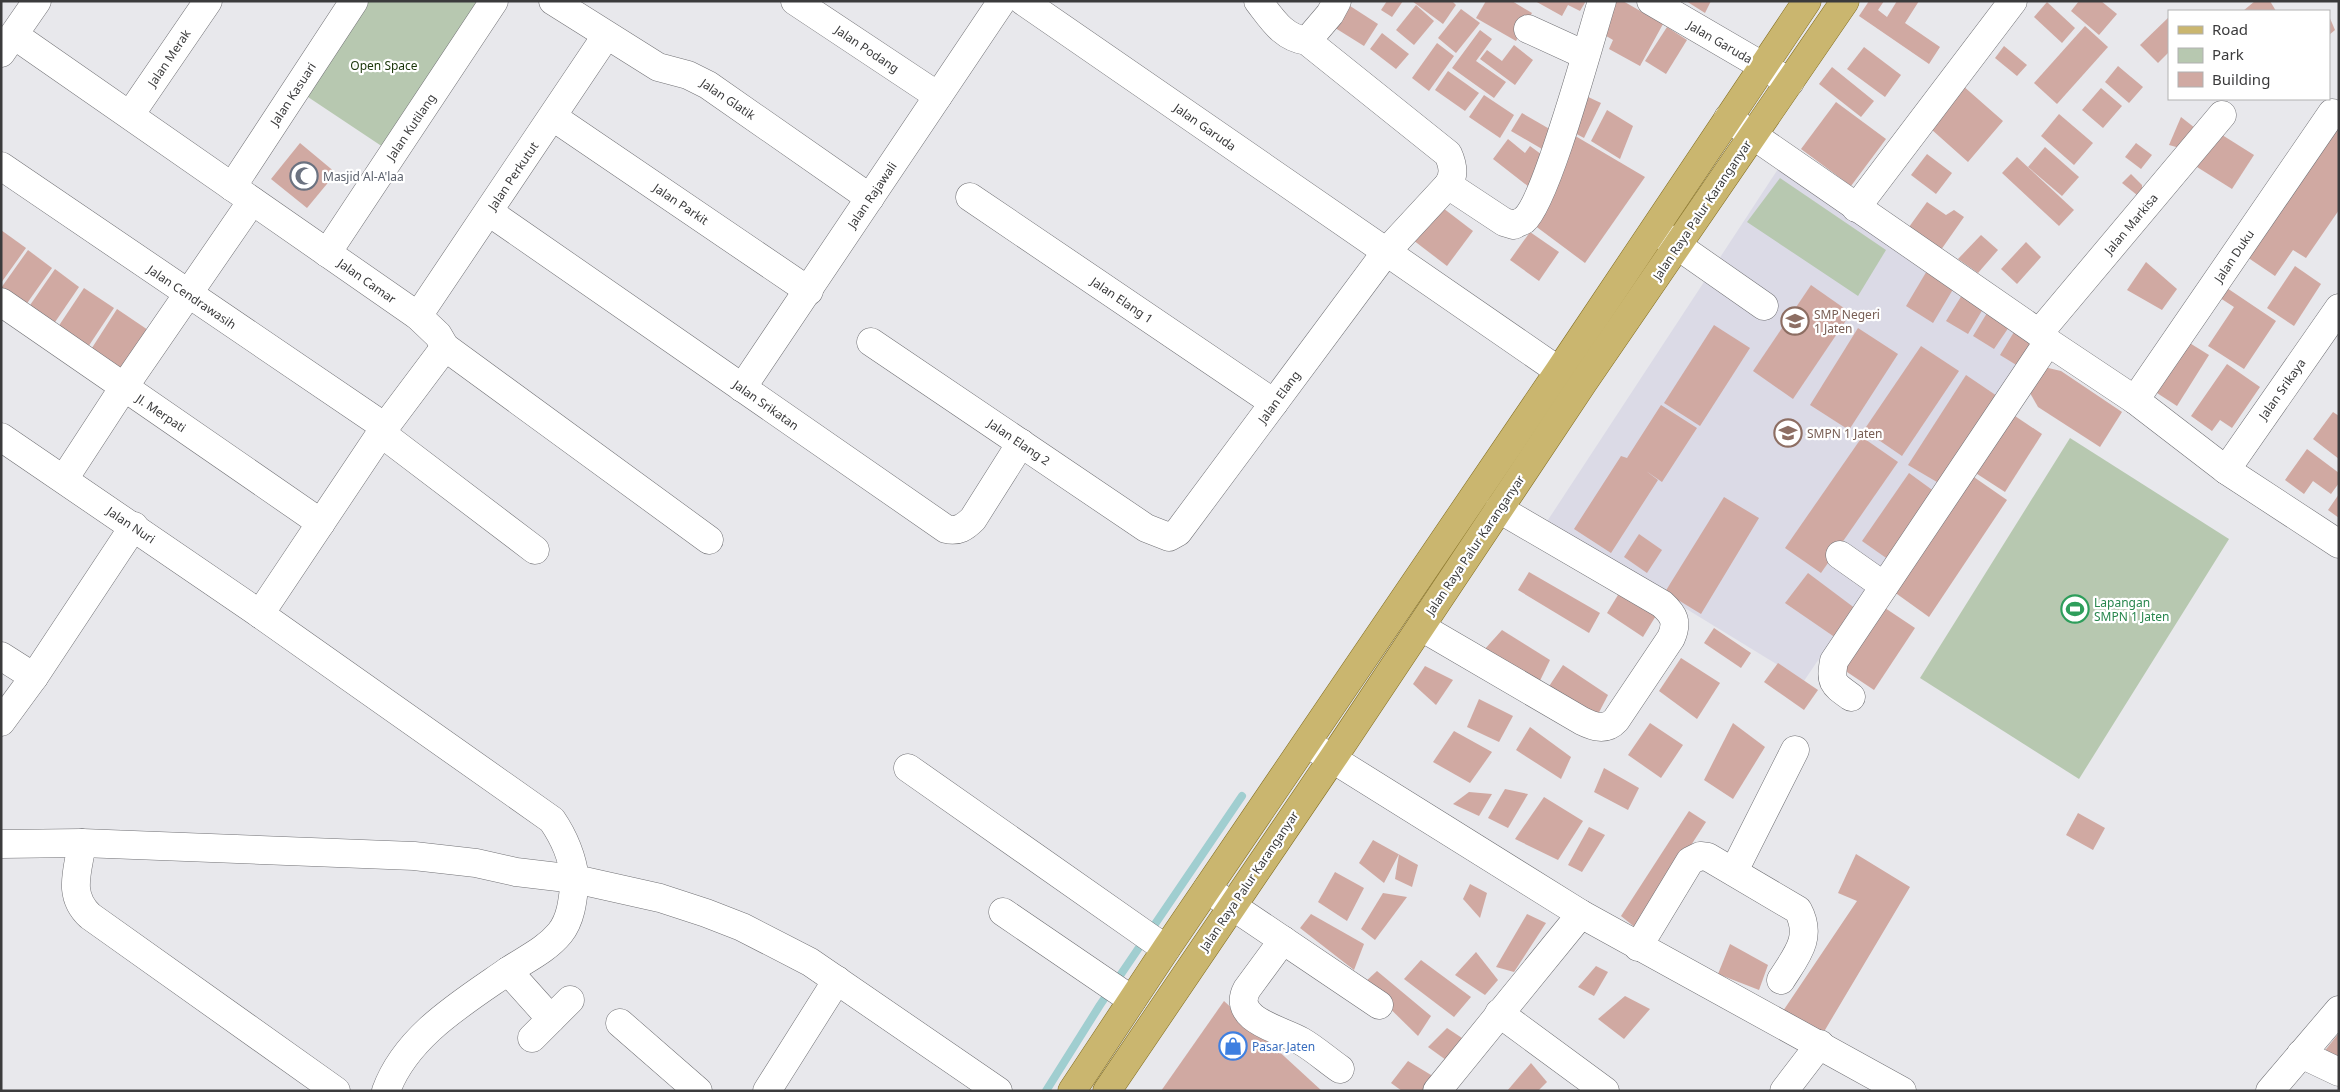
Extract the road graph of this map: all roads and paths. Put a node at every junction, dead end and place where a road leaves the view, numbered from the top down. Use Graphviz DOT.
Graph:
graph roads {
  1 [pos="37,1"];
  2 [pos="208,1"];
  3 [pos="354,1"];
  4 [pos="494,1"];
  5 [pos="553,1"];
  6 [pos="795,1"];
  7 [pos="1002,1"];
  8 [pos="1023,1"];
  9 [pos="1258,1"];
  10 [pos="1337,1"];
  11 [pos="1602,1"];
  12 [pos="1651,1"];
  13 [pos="1807,1"];
  14 [pos="1845,1"];
  15 [pos="2013,1"];
  16 [pos="1528,29"];
  17 [pos="606,36"];
  18 [pos="1307,41"];
  19 [pos="8,44"];
  20 [pos="1585,55"];
  21 [pos="1762,66"];
  22 [pos="1790,82"];
  23 [pos="938,96"];
  24 [pos="2332,113"];
  25 [pos="130,115"];
  26 [pos="2222,115"];
  27 [pos="553,116"];
  28 [pos="1728,118"];
  29 [pos="1753,135"];
  30 [pos="1,166"];
  31 [pos="1448,185"];
  32 [pos="242,194"];
  33 [pos="970,197"];
  34 [pos="870,198"];
  35 [pos="1856,208"];
  36 [pos="489,212"];
  37 [pos="1655,230"];
  38 [pos="1678,245"];
  39 [pos="1386,252"];
  40 [pos="327,253"];
  41 [pos="809,291"];
  42 [pos="188,294"];
  43 [pos="1,302"];
  44 [pos="1764,306"];
  45 [pos="2339,308"];
  46 [pos="418,316"];
  47 [pos="2044,338"];
  48 [pos="871,342"];
  49 [pos="445,347"];
  50 [pos="1571,377"];
  51 [pos="124,387"];
  52 [pos="742,388"];
  53 [pos="2135,400"];
  54 [pos="1274,403"];
  55 [pos="383,430"];
  56 [pos="1,437"];
  57 [pos="1021,444"];
  58 [pos="2226,470"];
  59 [pos="64,479"];
  60 [pos="1499,509"];
  61 [pos="321,523"];
  62 [pos="134,526"];
  63 [pos="1169,536"];
  64 [pos="709,540"];
  65 [pos="2339,544"];
  66 [pos="535,550"];
  67 [pos="1840,555"];
  68 [pos="1884,586"];
  69 [pos="260,614"];
  70 [pos="1421,627"];
  71 [pos="1,656"];
  72 [pos="34,677"];
  73 [pos="1851,697"];
  74 [pos="1,722"];
  75 [pos="1307,742"];
  76 [pos="1795,750"];
  77 [pos="1333,758"];
  78 [pos="908,768"];
  79 [pos="82,843"];
  80 [pos="1,844"];
  81 [pos="1734,871"];
  82 [pos="575,879"];
  83 [pos="1206,889"];
  84 [pos="1232,904"];
  85 [pos="1003,912"];
  86 [pos="1581,914"];
  87 [pos="1152,940"];
  88 [pos="1283,940"];
  89 [pos="1638,947"];
  90 [pos="508,971"];
  91 [pos="837,980"];
  92 [pos="1780,980"];
  93 [pos="1120,992"];
  94 [pos="1379,1005"];
  95 [pos="2339,1010"];
  96 [pos="1499,1012"];
  97 [pos="551,1019"];
  98 [pos="620,1022"];
  99 [pos="1820,1044"];
  100 [pos="2301,1054"];
  101 [pos="1340,1069"];
  102 [pos="2339,1072"];
  103 [pos="394,1087"];
  104 [pos="336,1091"];
  105 [pos="698,1091"];
  106 [pos="767,1091"];
  107 [pos="998,1091"];
  108 [pos="1072,1091"];
  109 [pos="1107,1091"];
  110 [pos="1437,1091"];
  111 [pos="1605,1091"];
  112 [pos="1784,1091"];
  113 [pos="1902,1091"];
  114 [pos="2270,1091"];
  1 -- 19 [label="street"];
  2 -- 25 [label="street, Jalan Merak"];
  3 -- 32 [label="street, Jalan Kasuari"];
  4 -- 40 [label="street, Jalan Kutilang"];
  5 -- 17 [label="street, Jalan Glatik"];
  6 -- 23 [label="street, Jalan Podang"];
  7 -- 23 [label="street, Jalan Rajawali"];
  8 -- 39 [label="street, Jalan Garuda"];
  9 -- 18 [label="street"];
  10 -- 18 [label="street"];
  11 -- 20 [label="street"];
  12 -- 21 [label="street, Jalan Garuda"];
  13 -- 21 [label="main road, Jalan Raya Palur Karanganyar"];
  14 -- 22 [label="main road, Jalan Raya Palur Karanganyar"];
  15 -- 35 [label="street"];
  16 -- 20 [label="street"];
  17 -- 27 [label="street, Jalan Perkutut"];
  17 -- 34 [label="street, Jalan Glatik"];
  18 -- 31 [label="street"];
  19 -- 25 [label="street, Jalan Camar"];
  20 -- 31 [label="street"];
  21 -- 22 [label="street, Jalan Garuda"];
  21 -- 28 [label="main road, Jalan Raya Palur Karanganyar"];
  22 -- 29 [label="main road, Jalan Raya Palur Karanganyar"];
  23 -- 34 [label="street, Jalan Rajawali"];
  24 -- 53 [label="street, Jalan Duku"];
  25 -- 32 [label="street, Jalan Camar"];
  26 -- 47 [label="street, Jalan Markisa"];
  27 -- 36 [label="street, Jalan Perkutut"];
  27 -- 41 [label="street, Jalan Parkit"];
  28 -- 29 [label="street"];
  28 -- 37 [label="main road, Jalan Raya Palur Karanganyar"];
  29 -- 35 [label="street"];
  29 -- 38 [label="main road, Jalan Raya Palur Karanganyar"];
  30 -- 42 [label="street, Jalan Cendrawasih"];
  31 -- 39 [label="street, Jalan Elang"];
  32 -- 40 [label="street, Jalan Camar"];
  32 -- 42 [label="street, Jalan Kasuari"];
  33 -- 54 [label="street, Jalan Elang 1"];
  34 -- 41 [label="street, Jalan Rajawali"];
  35 -- 47 [label="street"];
  36 -- 46 [label="street, Jalan Perkutut"];
  36 -- 52 [label="street, Jalan Srikatan"];
  37 -- 38 [label="street"];
  37 -- 50 [label="main road, Jalan Raya Palur Karanganyar"];
  38 -- 44 [label="street"];
  38 -- 50 [label="main road, Jalan Raya Palur Karanganyar"];
  39 -- 50 [label="street, Jalan Garuda"];
  39 -- 54 [label="street, Jalan Elang"];
  40 -- 46 [label="street, Jalan Camar"];
  41 -- 52 [label="street, Jalan Rajawali"];
  42 -- 51 [label="street, Jalan Kasuari"];
  42 -- 55 [label="street, Jalan Cendrawasih"];
  43 -- 51 [label="street, Jl. Merpati"];
  45 -- 58 [label="street, Jalan Srikaya"];
  46 -- 49 [label="street, Jalan Camar"];
  47 -- 53 [label="street"];
  47 -- 68 [label="street, Jalan Markisa"];
  48 -- 57 [label="street, Jalan Elang 2"];
  49 -- 55 [label="street"];
  49 -- 64 [label="street, Jalan Camar"];
  50 -- 60 [label="main road, Jalan Raya Palur Karanganyar"];
  50 -- 75 [label="main road, Jalan Raya Palur Karanganyar"];
  51 -- 59 [label="street, Jalan Kasuari"];
  51 -- 61 [label="street, Jl. Merpati"];
  52 -- 57 [label="street, Jalan Srikatan"];
  53 -- 58 [label="street"];
  54 -- 63 [label="street, Jalan Elang"];
  55 -- 61 [label="street"];
  55 -- 66 [label="street, Jalan Cendrawasih"];
  56 -- 59 [label="street, Jalan Nuri"];
  57 -- 63 [label="street, Jalan Elang 2"];
  58 -- 65 [label="street"];
  59 -- 62 [label="street, Jalan Nuri"];
  60 -- 70 [label="main road, Jalan Raya Palur Karanganyar"];
  60 -- 70 [label="street"];
  61 -- 69 [label="street"];
  62 -- 69 [label="street, Jalan Nuri"];
  62 -- 72 [label="street"];
  67 -- 68 [label="street"];
  68 -- 73 [label="street, Jalan Markisa"];
  69 -- 82 [label="street, Jalan Nuri"];
  70 -- 77 [label="main road, Jalan Raya Palur Karanganyar"];
  71 -- 72 [label="street"];
  72 -- 74 [label="street"];
  75 -- 77 [label="street"];
  75 -- 83 [label="main road, Jalan Raya Palur Karanganyar"];
  76 -- 81 [label="street"];
  77 -- 84 [label="main road, Jalan Raya Palur Karanganyar"];
  77 -- 86 [label="street"];
  78 -- 87 [label="street"];
  79 -- 80 [label="street"];
  79 -- 82 [label="street"];
  79 -- 104 [label="street"];
  81 -- 89 [label="street"];
  81 -- 92 [label="street"];
  82 -- 90 [label="street, Jalan Nuri"];
  82 -- 91 [label="street"];
  83 -- 84 [label="street"];
  83 -- 87 [label="main road, Jalan Raya Palur Karanganyar"];
  84 -- 88 [label="street"];
  84 -- 109 [label="main road, Jalan Raya Palur Karanganyar"];
  85 -- 93 [label="street"];
  86 -- 89 [label="street"];
  86 -- 96 [label="street"];
  87 -- 93 [label="main road, Jalan Raya Palur Karanganyar"];
  88 -- 94 [label="street"];
  88 -- 101 [label="street"];
  89 -- 99 [label="street"];
  90 -- 97 [label="street"];
  90 -- 103 [label="street, Jalan Nuri"];
  91 -- 106 [label="street"];
  91 -- 107 [label="street"];
  93 -- 108 [label="main road, Jalan Raya Palur Karanganyar"];
  95 -- 100 [label="street"];
  96 -- 110 [label="street"];
  96 -- 111 [label="street"];
  98 -- 105 [label="street"];
  99 -- 112 [label="street"];
  99 -- 113 [label="street"];
  100 -- 102 [label="street"];
  100 -- 114 [label="street"];
}
